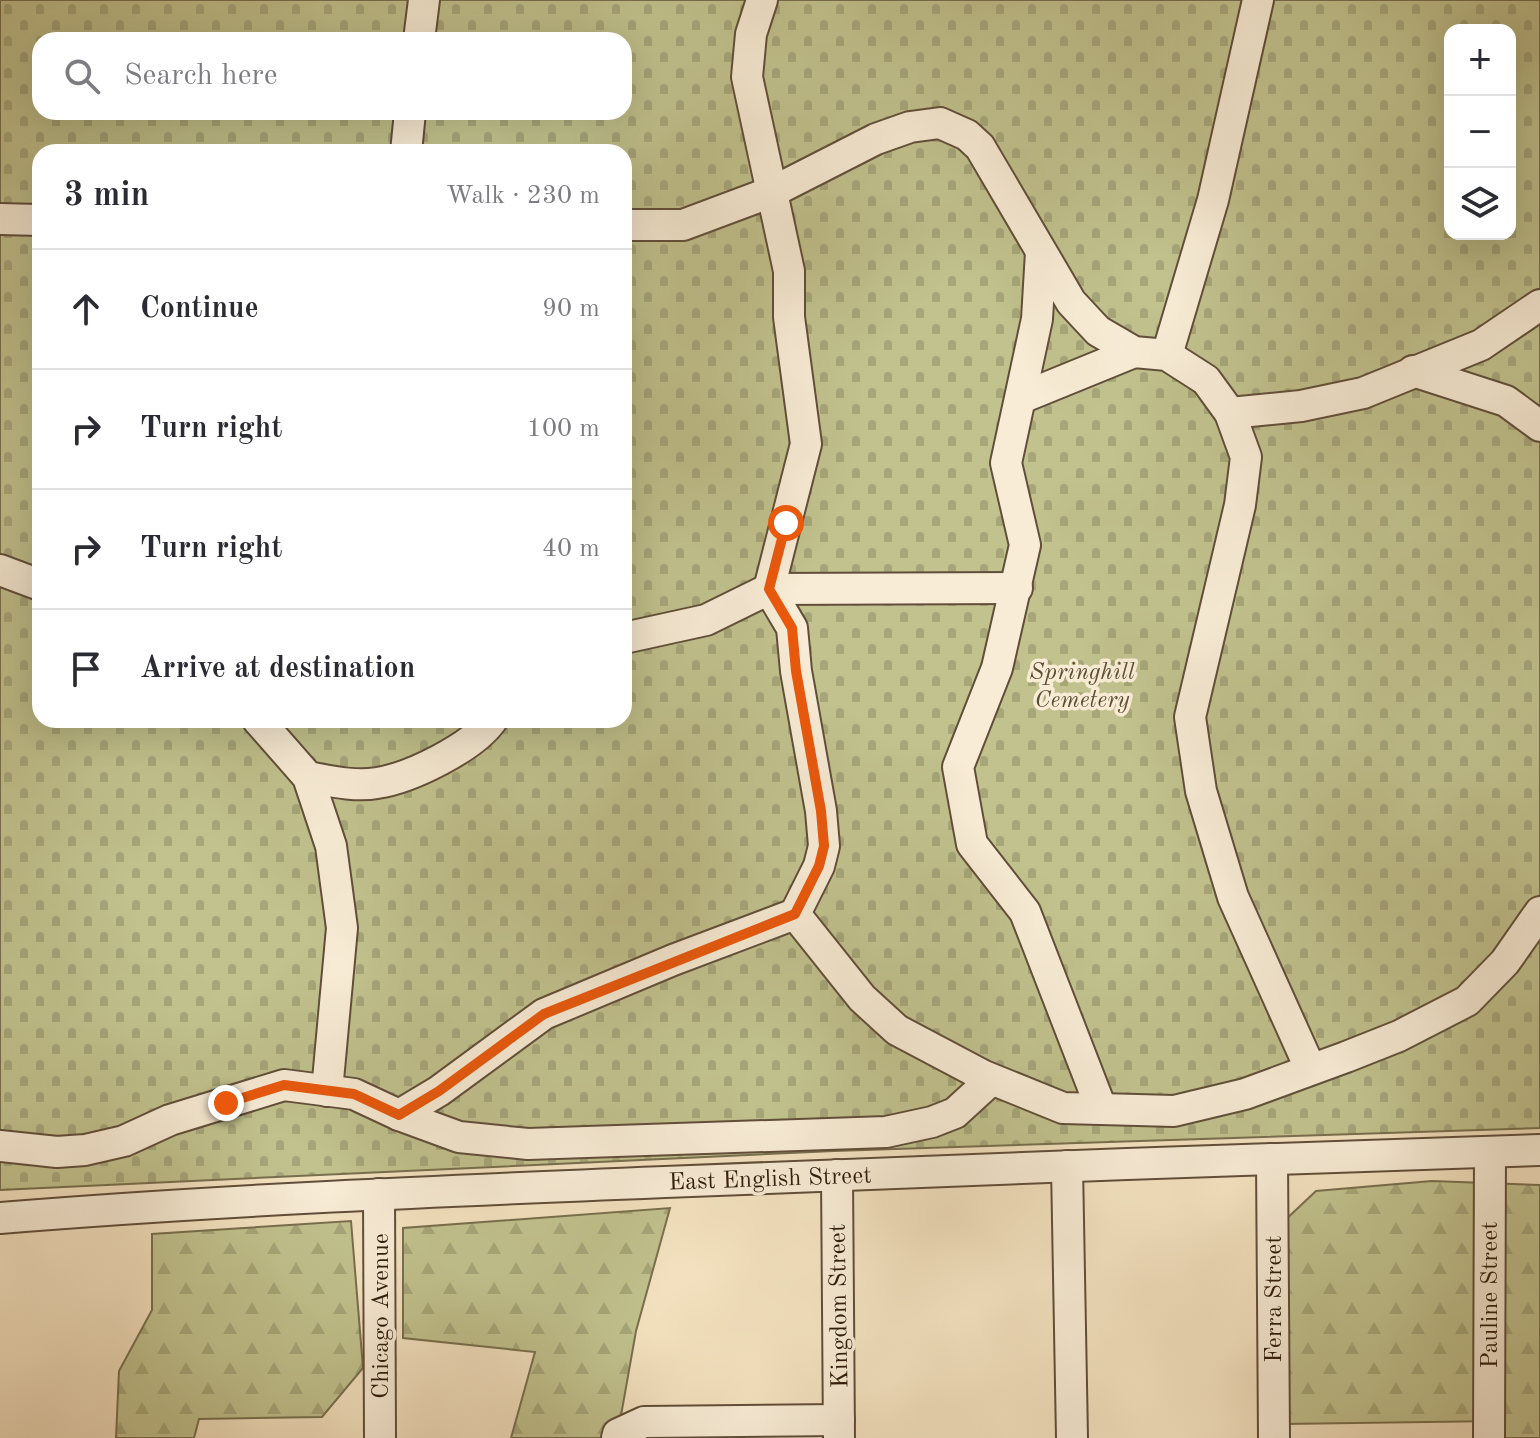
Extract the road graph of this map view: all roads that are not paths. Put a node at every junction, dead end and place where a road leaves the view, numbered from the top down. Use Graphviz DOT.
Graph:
graph roads {
  1 [pos="424,0"];
  2 [pos="762,0"];
  3 [pos="1258,0"];
  4 [pos="420,32"];
  5 [pos="409,120"];
  6 [pos="407,144"];
  7 [pos="774,191"];
  8 [pos="0,219"];
  9 [pos="32,220"];
  10 [pos="632,225"];
  11 [pos="1041,252"];
  12 [pos="1540,305"];
  13 [pos="1134,352"];
  14 [pos="1167,355"];
  15 [pos="1413,371"];
  16 [pos="1021,398"];
  17 [pos="1230,413"];
  18 [pos="1540,426"];
  19 [pos="0,570"];
  20 [pos="32,582"];
  21 [pos="1017,588"];
  22 [pos="769,589"];
  23 [pos="632,636"];
  24 [pos="265,728"];
  25 [pos="487,728"];
  26 [pos="308,777"];
  27 [pos="1540,912"];
  28 [pos="795,914"];
  29 [pos="1310,1068"];
  30 [pos="991,1080"];
  31 [pos="327,1091"];
  32 [pos="1101,1108"];
  33 [pos="399,1115"];
  34 [pos="0,1146"];
  35 [pos="1540,1150"];
  36 [pos="1490,1152"];
  37 [pos="1272,1159"];
  38 [pos="1067,1166"];
  39 [pos="837,1175"];
  40 [pos="379,1194"];
  41 [pos="0,1218"];
  42 [pos="839,1429"];
  43 [pos="380,1438"];
  44 [pos="617,1438"];
  45 [pos="1072,1438"];
  46 [pos="1274,1438"];
  47 [pos="1489,1438"];
  1 -- 4 [label="street"];
  2 -- 7 [label="street"];
  3 -- 14 [label="street"];
  5 -- 6 [label="street"];
  7 -- 10 [label="street"];
  7 -- 11 [label="street"];
  7 -- 22 [label="street"];
  8 -- 9 [label="street"];
  11 -- 13 [label="street"];
  11 -- 16 [label="street"];
  12 -- 15 [label="street"];
  13 -- 14 [label="street"];
  13 -- 16 [label="street"];
  14 -- 17 [label="street"];
  15 -- 17 [label="street"];
  15 -- 18 [label="street"];
  16 -- 21 [label="street"];
  17 -- 29 [label="street"];
  19 -- 20 [label="street"];
  21 -- 22 [label="street"];
  21 -- 32 [label="street"];
  22 -- 23 [label="street"];
  22 -- 28 [label="street"];
  24 -- 26 [label="street"];
  25 -- 26 [label="street"];
  26 -- 31 [label="street"];
  27 -- 29 [label="street"];
  28 -- 30 [label="street"];
  28 -- 33 [label="street"];
  29 -- 32 [label="street"];
  30 -- 32 [label="street"];
  30 -- 33 [label="street"];
  31 -- 33 [label="street"];
  31 -- 34 [label="street"];
  35 -- 36 [label="street, East English Street"];
  36 -- 37 [label="street, East English Street"];
  36 -- 47 [label="street, Pauline Street"];
  37 -- 38 [label="street, East English Street"];
  37 -- 46 [label="street, Ferra Street"];
  38 -- 39 [label="street, East English Street"];
  38 -- 45 [label="street"];
  39 -- 40 [label="street, East English Street"];
  39 -- 42 [label="street, Kingdom Street"];
  40 -- 41 [label="street, East English Street"];
  40 -- 43 [label="street, Chicago Avenue"];
  42 -- 44 [label="street"];
}
